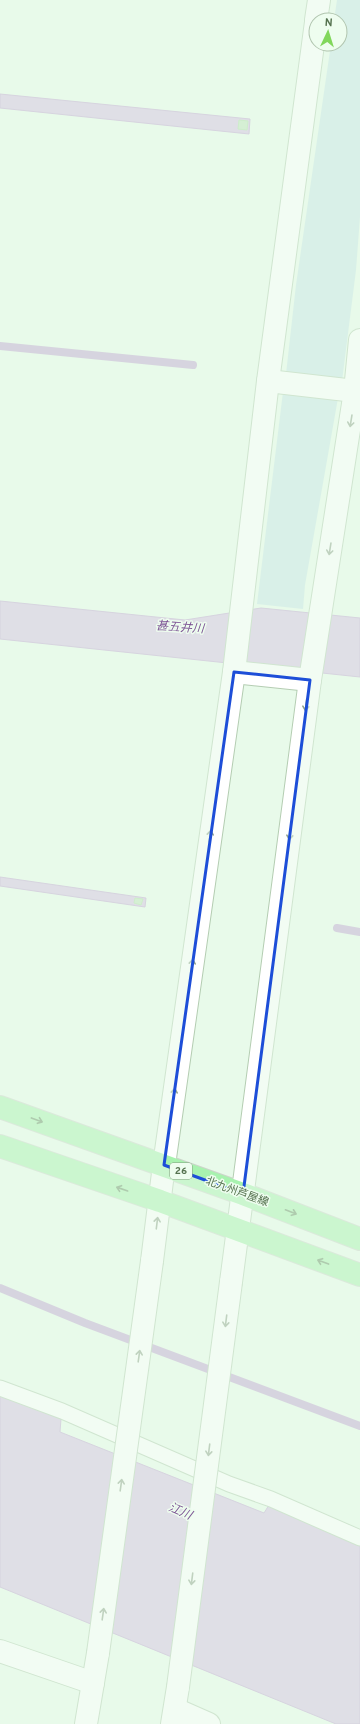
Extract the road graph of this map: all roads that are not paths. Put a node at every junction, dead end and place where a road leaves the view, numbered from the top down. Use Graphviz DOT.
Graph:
graph roads {
  1 [pos="319,0"];
  2 [pos="317,12"];
  3 [pos="312,52"];
  4 [pos="360,340"];
  5 [pos="268,381"];
  6 [pos="355,391"];
  7 [pos="234,672"];
  8 [pos="310,680"];
  9 [pos="0,1107"];
  10 [pos="0,1146"];
  11 [pos="164,1165"];
  12 [pos="243,1194"];
  13 [pos="160,1202"];
  14 [pos="238,1230"];
  15 [pos="360,1239"];
  16 [pos="360,1275"];
  17 [pos="0,1388"];
  18 [pos="360,1538"];
  19 [pos="0,1651"];
  20 [pos="93,1683"];
  21 [pos="174,1716"];
  22 [pos="86,1724"];
  23 [pos="209,1724"];
  1 -- 2 [label="street"];
  3 -- 5 [label="street"];
  4 -- 6 [label="street"];
  5 -- 6 [label="street"];
  5 -- 7 [label="street"];
  6 -- 8 [label="street, one-way"];
  7 -- 8 [label="street"];
  11 -- 7 [label="street, one-way"];
  8 -- 12 [label="street, one-way"];
  9 -- 11 [label="main road, 北九州芦屋線 / 26, one-way"];
  13 -- 10 [label="main road, one-way"];
  11 -- 12 [label="main road, 北九州芦屋線 / 26"];
  11 -- 13 [label="street"];
  12 -- 14 [label="street"];
  12 -- 15 [label="main road, 北九州芦屋線 / 26, one-way"];
  13 -- 14 [label="main road"];
  20 -- 13 [label="street, one-way, bridge"];
  16 -- 14 [label="main road, one-way"];
  14 -- 21 [label="street, one-way, bridge"];
  17 -- 18 [label="lane"];
  19 -- 20 [label="street"];
  20 -- 22 [label="street"];
  21 -- 23 [label="street"];
}
